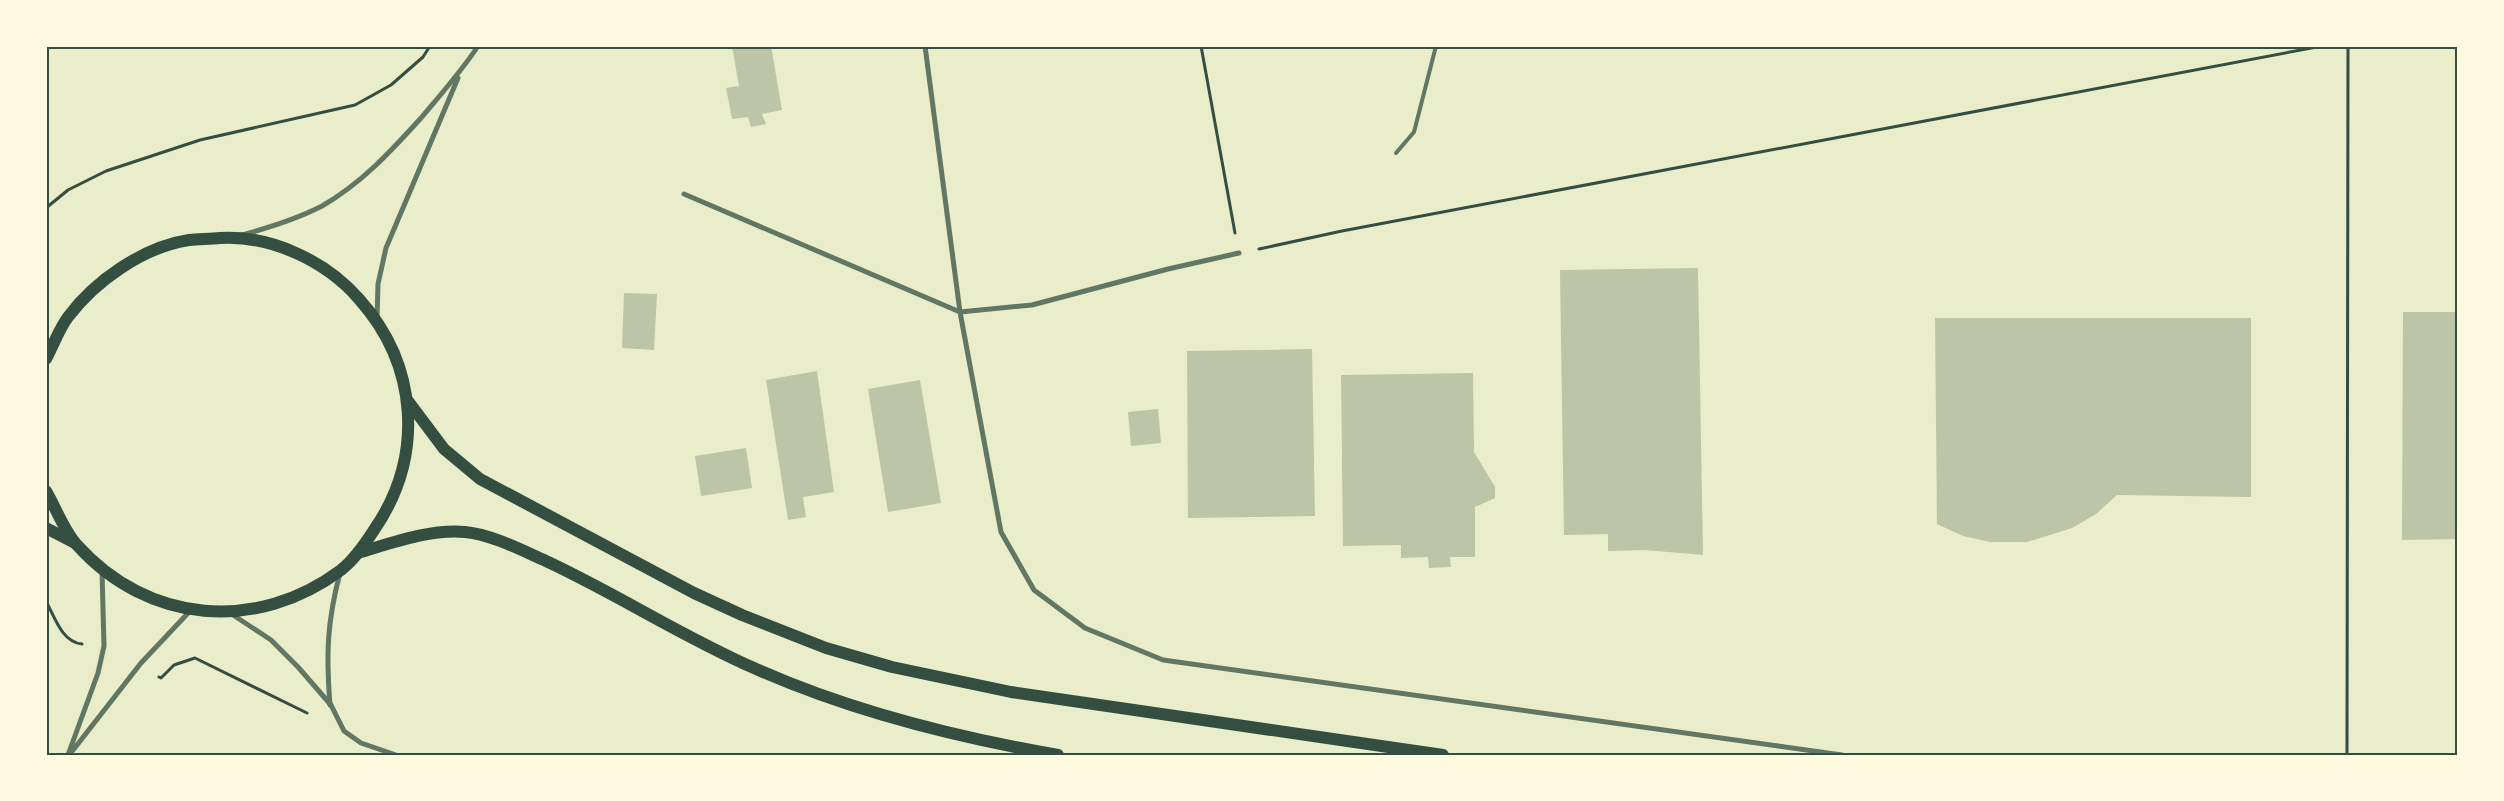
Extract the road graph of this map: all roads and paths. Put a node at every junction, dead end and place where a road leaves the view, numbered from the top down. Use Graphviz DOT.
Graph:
graph roads {
  1 [pos="430,46"];
  2 [pos="478,46"];
  3 [pos="925,46"];
  4 [pos="1201,46"];
  5 [pos="1436,46"];
  6 [pos="2322,46"];
  7 [pos="2348,46"];
  8 [pos="461,73"];
  9 [pos="1396,153"];
  10 [pos="684,194"];
  11 [pos="46,208"];
  12 [pos="235,237"];
  13 [pos="1239,253"];
  14 [pos="960,312"];
  15 [pos="377,319"];
  16 [pos="46,359"];
  17 [pos="408,400"];
  18 [pos="46,491"];
  19 [pos="46,528"];
  20 [pos="75,543"];
  21 [pos="358,553"];
  22 [pos="102,570"];
  23 [pos="341,570"];
  24 [pos="46,602"];
  25 [pos="191,610"];
  26 [pos="229,613"];
  27 [pos="104,646"];
  28 [pos="153,672"];
  29 [pos="330,706"];
  30 [pos="344,731"];
  31 [pos="69,755"];
  32 [pos="396,755"];
  33 [pos="1058,755"];
  34 [pos="1443,755"];
  35 [pos="1842,755"];
  36 [pos="2347,755"];
  1 -- 11 [label="path"];
  2 -- 8 [label="street"];
  3 -- 14 [label="street"];
  4 -- 13 [label="path"];
  5 -- 9 [label="lane"];
  6 -- 13 [label="path"];
  7 -- 36 [label="path"];
  8 -- 12 [label="street"];
  8 -- 15 [label="street"];
  10 -- 14 [label="street"];
  12 -- 15 [label="main road"];
  12 -- 16 [label="main road"];
  13 -- 14 [label="street"];
  14 -- 35 [label="street"];
  15 -- 17 [label="main road"];
  17 -- 21 [label="main road"];
  17 -- 34 [label="main road"];
  18 -- 20 [label="main road"];
  19 -- 20 [label="main road"];
  20 -- 22 [label="main road"];
  21 -- 23 [label="main road"];
  21 -- 33 [label="main road"];
  22 -- 25 [label="main road"];
  22 -- 27 [label="street"];
  23 -- 26 [label="main road"];
  23 -- 29 [label="street"];
  24 -- 27 [label="path"];
  25 -- 26 [label="main road"];
  25 -- 31 [label="street"];
  26 -- 29 [label="street"];
  27 -- 31 [label="street"];
  28 -- 30 [label="path"];
  29 -- 30 [label="street"];
  30 -- 32 [label="street"];
}
